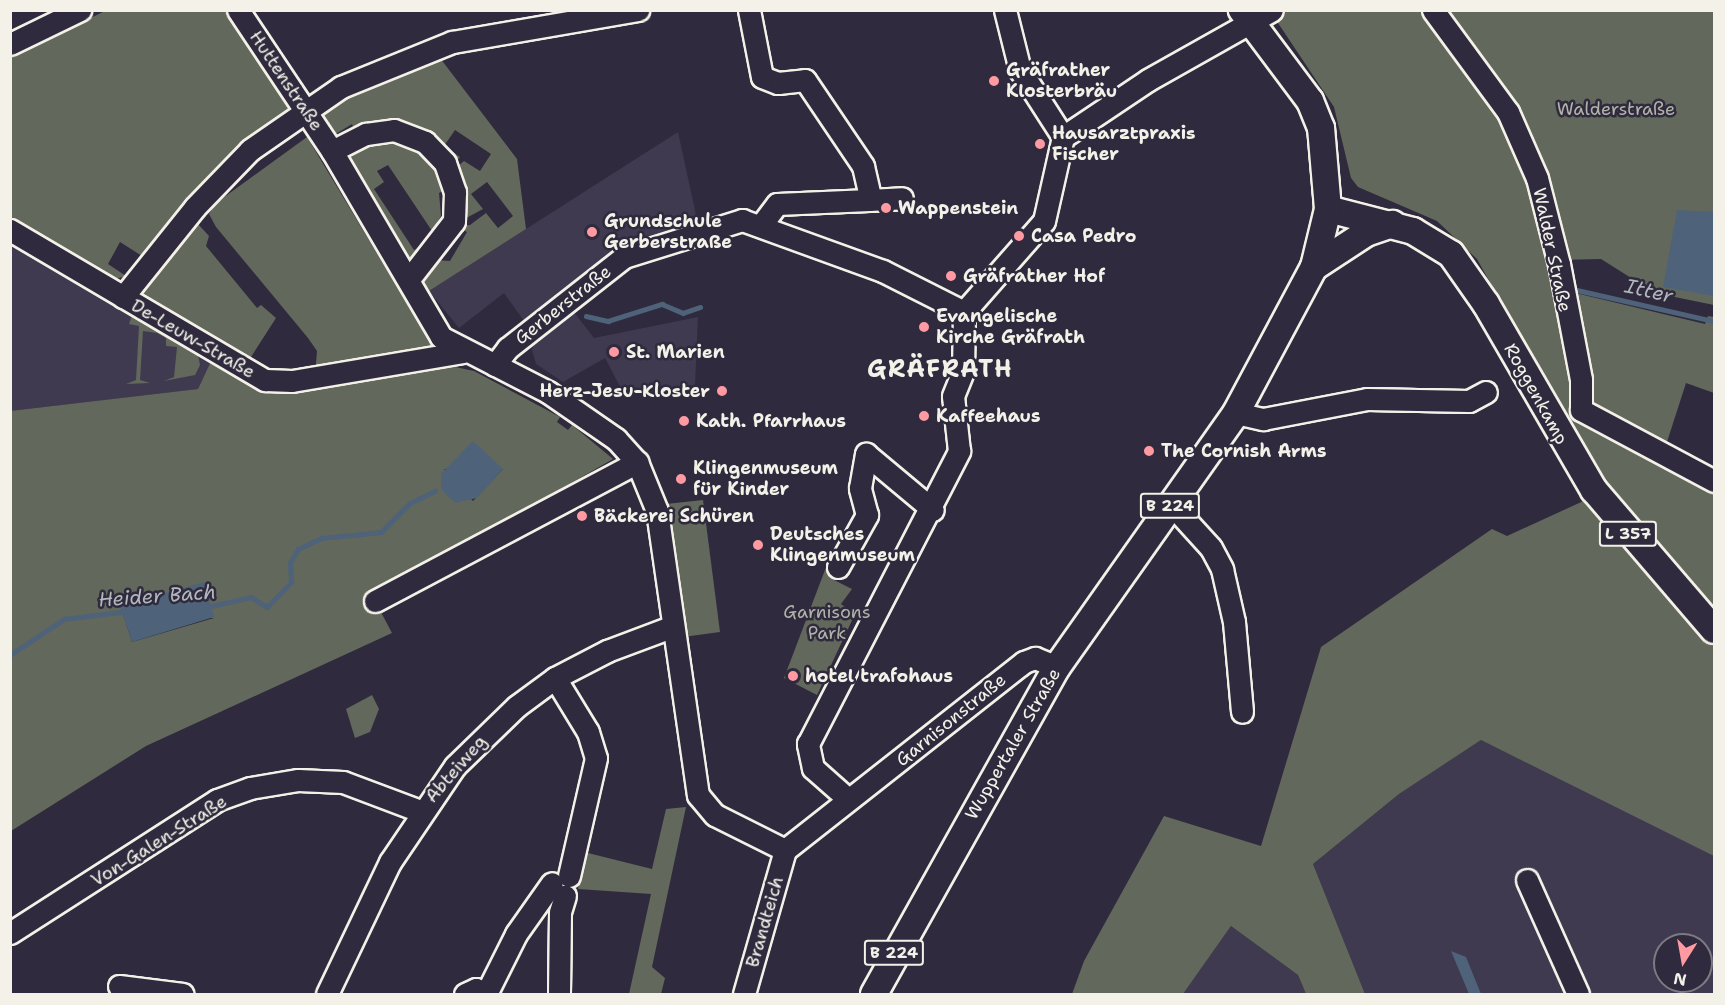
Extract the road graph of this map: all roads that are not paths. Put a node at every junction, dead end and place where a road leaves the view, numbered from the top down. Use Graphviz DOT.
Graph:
graph roads {
  1 [pos="80,10"];
  2 [pos="238,10"];
  3 [pos="638,10"];
  4 [pos="749,10"];
  5 [pos="1005,10"];
  6 [pos="1433,10"];
  7 [pos="1255,14"];
  8 [pos="10,44"];
  9 [pos="305,109"];
  10 [pos="1063,137"];
  11 [pos="332,151"];
  12 [pos="869,196"];
  13 [pos="902,198"];
  14 [pos="1328,209"];
  15 [pos="762,224"];
  16 [pos="1392,224"];
  17 [pos="10,230"];
  18 [pos="1314,267"];
  19 [pos="409,279"];
  20 [pos="123,297"];
  21 [pos="964,312"];
  22 [pos="464,352"];
  23 [pos="495,365"];
  24 [pos="1486,392"];
  25 [pos="1236,414"];
  26 [pos="637,462"];
  27 [pos="1714,481"];
  28 [pos="1171,504"];
  29 [pos="933,510"];
  30 [pos="838,567"];
  31 [pos="375,601"];
  32 [pos="671,627"];
  33 [pos="1714,630"];
  34 [pos="1057,668"];
  35 [pos="555,678"];
  36 [pos="1242,712"];
  37 [pos="848,799"];
  38 [pos="420,811"];
  39 [pos="785,850"];
  40 [pos="1527,880"];
  41 [pos="562,885"];
  42 [pos="10,933"];
  43 [pos="119,986"];
  44 [pos="182,994"];
  45 [pos="327,994"];
  46 [pos="465,994"];
  47 [pos="486,994"];
  48 [pos="560,994"];
  49 [pos="744,994"];
  50 [pos="874,994"];
  51 [pos="1578,994"];
  1 -- 8 [label="street"];
  2 -- 9 [label="street, Huttenstraße"];
  3 -- 9 [label="street"];
  4 -- 12 [label="street"];
  5 -- 10 [label="street"];
  6 -- 27 [label="street, Walder Straße"];
  7 -- 10 [label="street"];
  7 -- 14 [label="main road, Wuppertaler Straße / B 224"];
  9 -- 11 [label="street, Huttenstraße"];
  9 -- 20 [label="street"];
  10 -- 21 [label="street"];
  11 -- 19 [label="street, Huttenstraße"];
  11 -- 19 [label="street, Huttenstraße"];
  12 -- 13 [label="street"];
  12 -- 15 [label="street"];
  14 -- 16 [label="main road, Roggenkamp / L 357"];
  14 -- 18 [label="main road, Wuppertaler Straße / B 224"];
  15 -- 21 [label="street, Gerberstraße"];
  15 -- 23 [label="street, Gerberstraße"];
  16 -- 18 [label="main road"];
  16 -- 33 [label="main road, Roggenkamp / L 357"];
  17 -- 20 [label="street, De-Leuw-Straße"];
  18 -- 25 [label="main road, Wuppertaler Straße / B 224"];
  19 -- 22 [label="street, Huttenstraße"];
  20 -- 22 [label="street, De-Leuw-Straße"];
  21 -- 29 [label="street"];
  22 -- 23 [label="street, Huttenstraße"];
  23 -- 26 [label="street, Gerberstraße"];
  24 -- 25 [label="street"];
  25 -- 28 [label="main road, Wuppertaler Straße / B 224"];
  26 -- 31 [label="street"];
  26 -- 32 [label="street, Gerberstraße"];
  28 -- 34 [label="main road, Wuppertaler Straße / B 224"];
  28 -- 36 [label="street"];
  29 -- 30 [label="street"];
  29 -- 37 [label="street"];
  32 -- 35 [label="street, Abteiweg"];
  32 -- 39 [label="street, Gerberstraße"];
  34 -- 37 [label="street, Garnisonstraße"];
  34 -- 50 [label="main road, Wuppertaler Straße / B 224"];
  35 -- 38 [label="street, Abteiweg"];
  35 -- 41 [label="street"];
  37 -- 39 [label="street, Garnisonstraße"];
  38 -- 42 [label="street, Von-Galen-Straße"];
  38 -- 45 [label="street, Abteiweg"];
  39 -- 49 [label="street, Brandteich"];
  40 -- 51 [label="street"];
  41 -- 47 [label="street"];
  41 -- 48 [label="street"];
  43 -- 44 [label="street"];
  46 -- 47 [label="street"];
}
